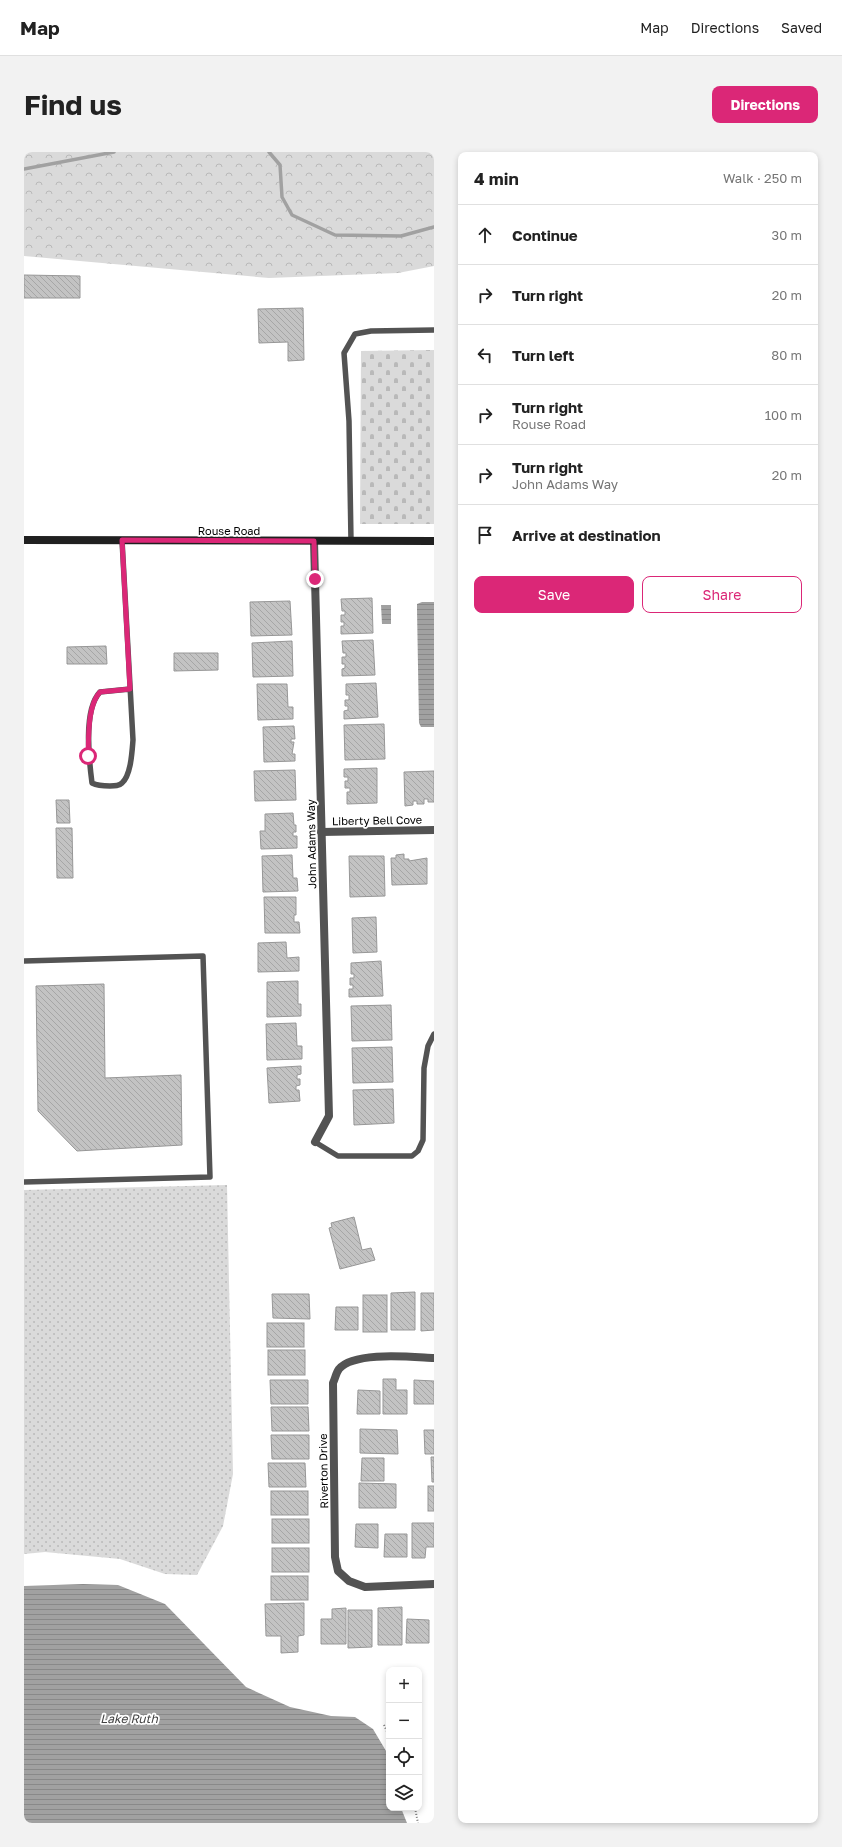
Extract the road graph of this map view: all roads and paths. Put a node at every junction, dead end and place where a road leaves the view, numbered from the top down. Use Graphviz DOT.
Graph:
graph roads {
  1 [pos="434,330"];
  2 [pos="24,540"];
  3 [pos="122,540"];
  4 [pos="314,541"];
  5 [pos="351,541"];
  6 [pos="434,541"];
  7 [pos="130,689"];
  8 [pos="434,830"];
  9 [pos="322,832"];
  10 [pos="24,961"];
  11 [pos="434,1034"];
  12 [pos="315,1142"];
  13 [pos="24,1182"];
  14 [pos="434,1358"];
  15 [pos="434,1584"];
  16 [pos="384,1725"];
  17 [pos="386,1729"];
  18 [pos="416,1811"];
  19 [pos="418,1823"];
  1 -- 5 [label="lane"];
  2 -- 3 [label="street, Rouse Road"];
  3 -- 4 [label="street, Rouse Road"];
  3 -- 7 [label="lane"];
  4 -- 5 [label="street, Rouse Road"];
  4 -- 9 [label="street, John Adams Way"];
  5 -- 6 [label="street, Rouse Road"];
  7 -- 7 [label="lane"];
  8 -- 9 [label="street, Liberty Bell Cove"];
  9 -- 12 [label="street, John Adams Way"];
  10 -- 13 [label="lane"];
  11 -- 12 [label="lane"];
  14 -- 15 [label="street, Riverton Drive"];
  16 -- 17 [label="path"];
  18 -- 19 [label="path"];
}
